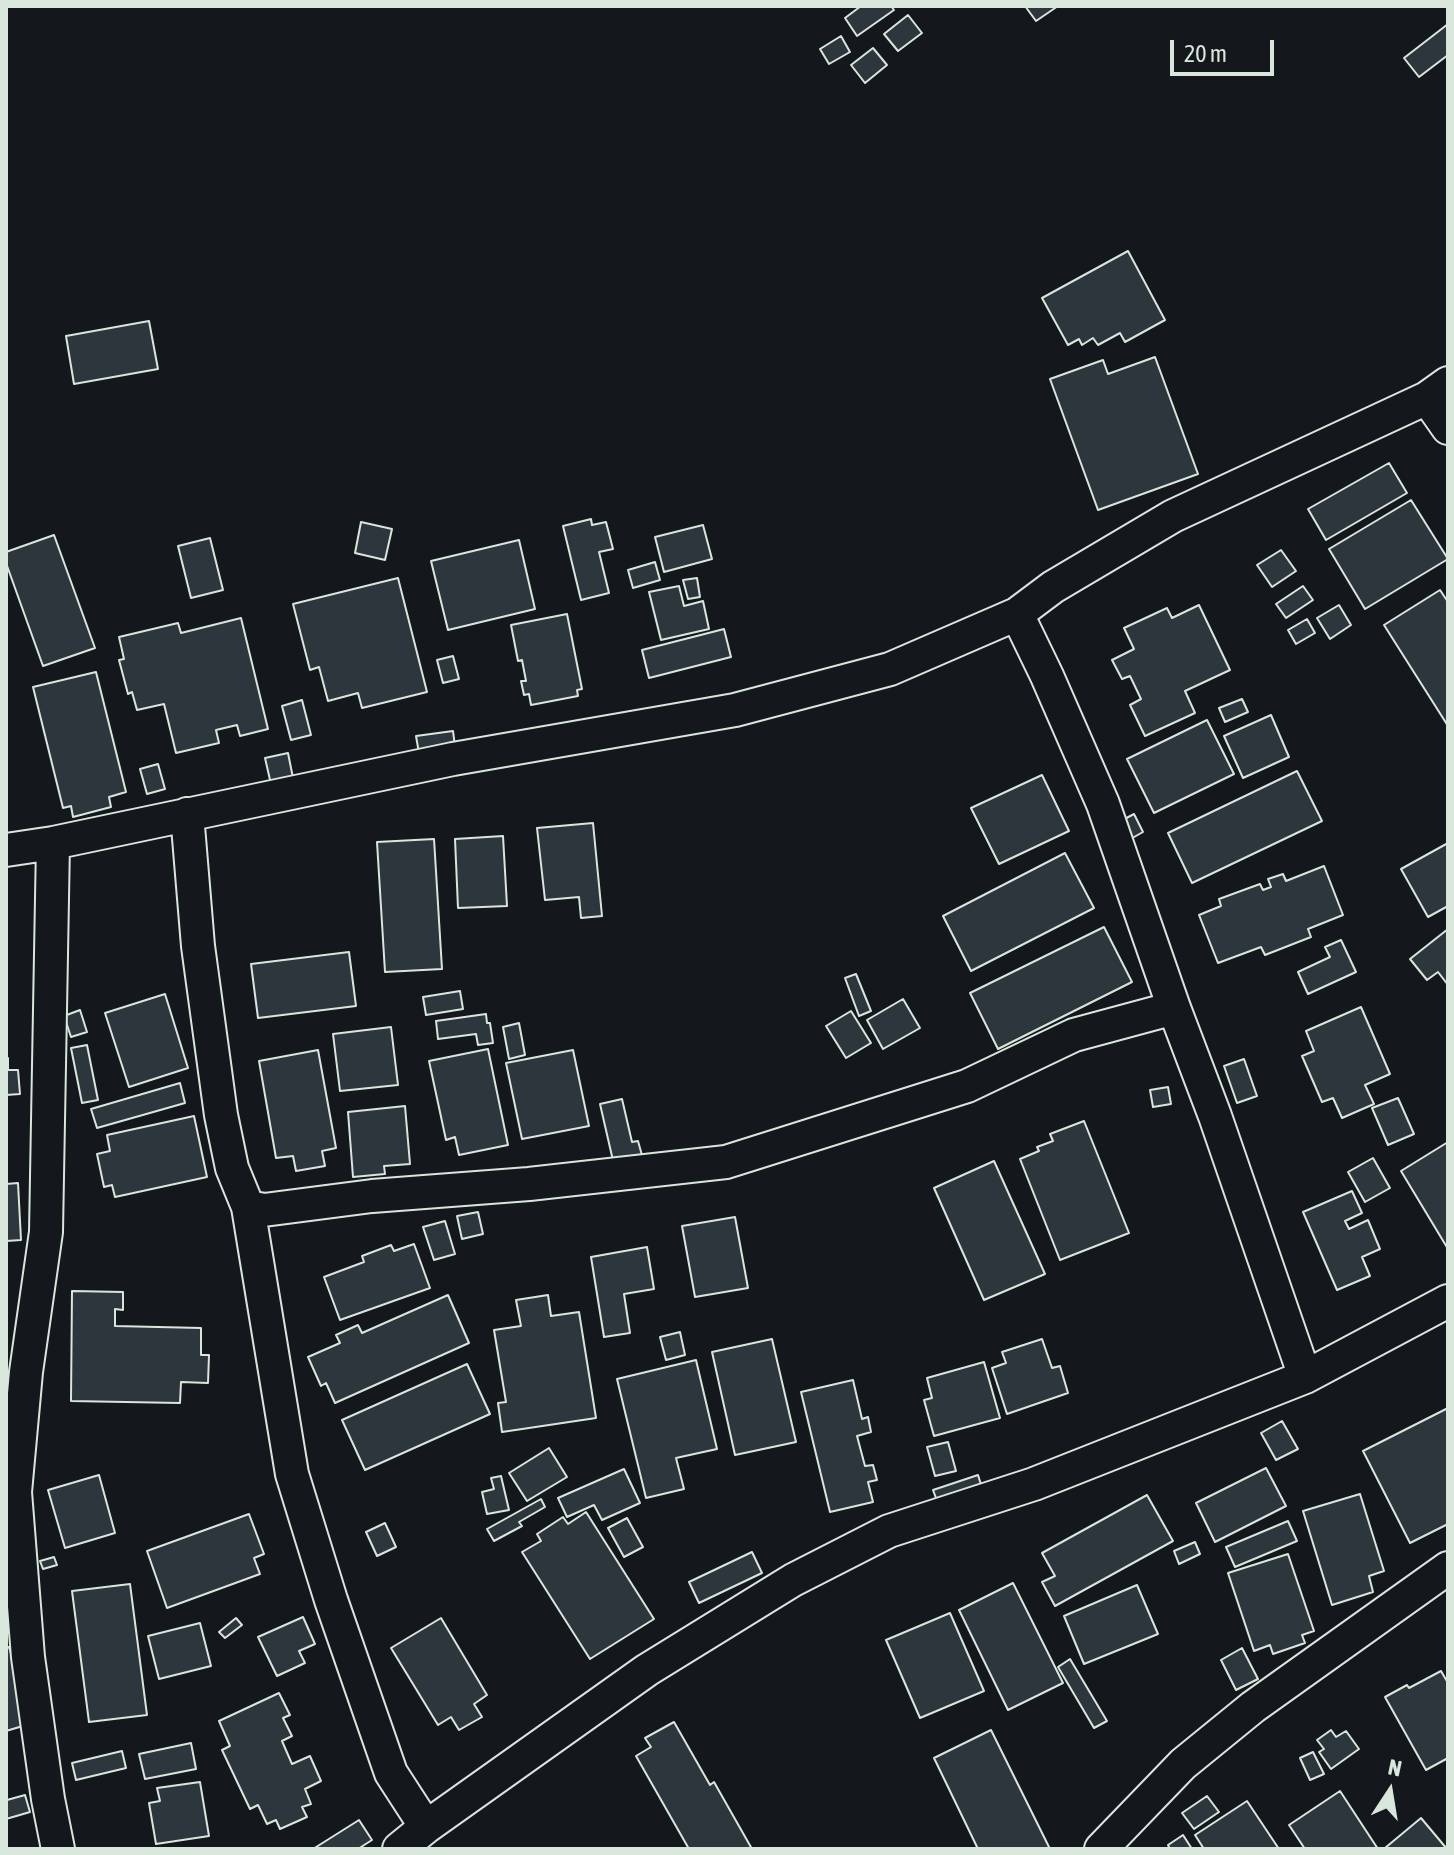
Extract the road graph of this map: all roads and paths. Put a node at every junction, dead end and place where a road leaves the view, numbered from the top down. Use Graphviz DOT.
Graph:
graph roads {
  1 [pos="1438,390"];
  2 [pos="1448,428"];
  3 [pos="1017,614"];
  4 [pos="187,814"];
  5 [pos="53,843"];
  6 [pos="6,850"];
  7 [pos="1174,1008"];
  8 [pos="248,1207"];
  9 [pos="1448,1301"];
  10 [pos="1305,1377"];
  11 [pos="1448,1568"];
  12 [pos="426,1827"];
  13 [pos="58,1849"];
  14 [pos="399,1849"];
  15 [pos="1101,1849"];
  1 -- 2 [label="street"];
  1 -- 3 [label="street"];
  3 -- 4 [label="street"];
  3 -- 7 [label="street"];
  4 -- 5 [label="street"];
  4 -- 8 [label="street"];
  5 -- 6 [label="street"];
  5 -- 13 [label="street"];
  7 -- 8 [label="street"];
  7 -- 10 [label="street"];
  8 -- 12 [label="street"];
  9 -- 10 [label="street"];
  10 -- 12 [label="street"];
  11 -- 15 [label="street"];
  12 -- 14 [label="street"];
}
